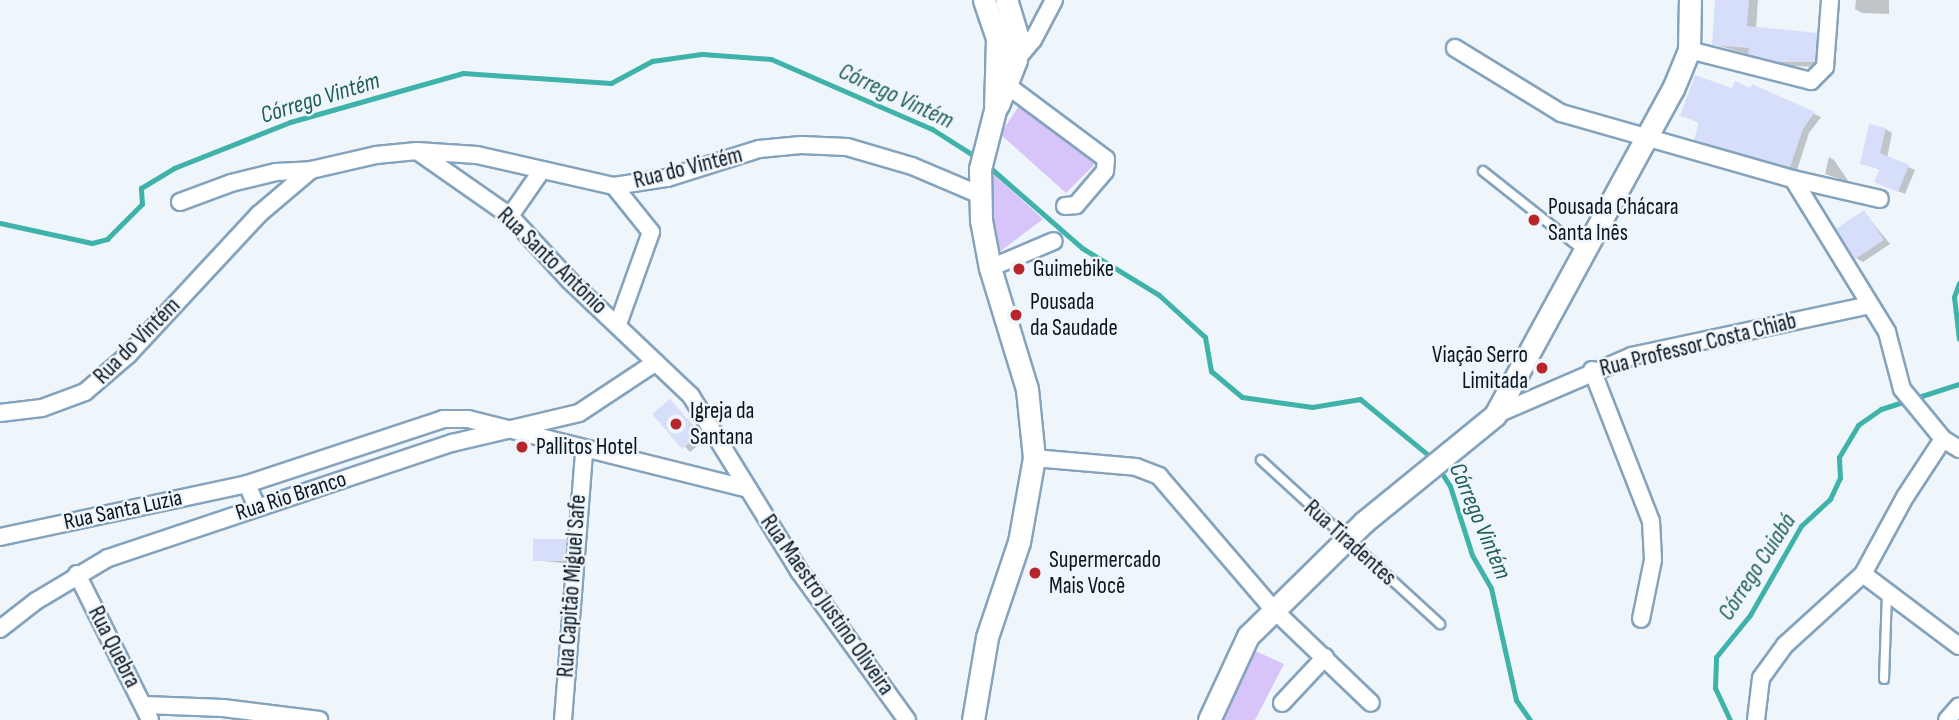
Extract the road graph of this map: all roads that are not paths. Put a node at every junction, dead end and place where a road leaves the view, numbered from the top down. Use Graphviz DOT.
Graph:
graph roads {
  1 [pos="984,0"];
  2 [pos="1006,0"];
  3 [pos="1054,0"];
  4 [pos="1690,0"];
  5 [pos="1830,0"];
  6 [pos="1455,48"];
  7 [pos="1689,50"];
  8 [pos="1016,60"];
  9 [pos="1002,81"];
  10 [pos="1648,141"];
  11 [pos="417,151"];
  12 [pos="311,170"];
  13 [pos="542,170"];
  14 [pos="1483,171"];
  15 [pos="1793,179"];
  16 [pos="614,186"];
  17 [pos="978,194"];
  18 [pos="1880,199"];
  19 [pos="180,202"];
  20 [pos="1065,206"];
  21 [pos="510,216"];
  22 [pos="1054,241"];
  23 [pos="1586,253"];
  24 [pos="990,268"];
  25 [pos="1869,305"];
  26 [pos="618,324"];
  27 [pos="656,362"];
  28 [pos="1592,370"];
  29 [pos="0,413"];
  30 [pos="1495,415"];
  31 [pos="509,429"];
  32 [pos="1944,439"];
  33 [pos="1959,449"];
  34 [pos="584,452"];
  35 [pos="1034,458"];
  36 [pos="1261,460"];
  37 [pos="247,484"];
  38 [pos="748,489"];
  39 [pos="257,508"];
  40 [pos="0,537"];
  41 [pos="1344,540"];
  42 [pos="77,574"];
  43 [pos="1863,574"];
  44 [pos="1887,593"];
  45 [pos="1274,610"];
  46 [pos="1641,619"];
  47 [pos="1440,624"];
  48 [pos="0,629"];
  49 [pos="1959,646"];
  50 [pos="1325,657"];
  51 [pos="1884,679"];
  52 [pos="1282,703"];
  53 [pos="1371,703"];
  54 [pos="1959,706"];
  55 [pos="147,713"];
  56 [pos="319,720"];
  57 [pos="563,720"];
  58 [pos="907,720"];
  59 [pos="972,720"];
  60 [pos="1209,720"];
  61 [pos="1756,720"];
  62 [pos="1947,720"];
  1 -- 9 [label="street"];
  2 -- 8 [label="street"];
  3 -- 8 [label="street"];
  4 -- 7 [label="street"];
  5 -- 7 [label="street"];
  6 -- 10 [label="street"];
  7 -- 10 [label="street"];
  8 -- 9 [label="street"];
  9 -- 17 [label="street"];
  9 -- 20 [label="street"];
  10 -- 15 [label="street"];
  10 -- 23 [label="street"];
  11 -- 12 [label="street, Rua do Vintém"];
  11 -- 13 [label="street, Rua do Vintém"];
  11 -- 21 [label="street, Rua Santo Antônio"];
  12 -- 19 [label="street, Rua do Vintém"];
  12 -- 29 [label="street, Rua do Vintém"];
  13 -- 16 [label="street, Rua do Vintém"];
  13 -- 21 [label="street"];
  14 -- 23 [label="lane"];
  15 -- 18 [label="street"];
  15 -- 25 [label="street"];
  16 -- 17 [label="street, Rua do Vintém"];
  16 -- 26 [label="street, Rua Santo Antônio"];
  17 -- 24 [label="street"];
  21 -- 26 [label="street, Rua Santo Antônio"];
  22 -- 24 [label="street"];
  23 -- 30 [label="street"];
  24 -- 35 [label="street"];
  25 -- 28 [label="street, Rua Professor Costa Chiab"];
  25 -- 32 [label="street"];
  26 -- 27 [label="street, Rua Santo Antônio"];
  27 -- 31 [label="street, Rua Rio Branco"];
  27 -- 38 [label="street, Rua Santo Antônio"];
  28 -- 30 [label="street, Rua Professor Costa Chiab"];
  28 -- 46 [label="street"];
  30 -- 41 [label="street, Rua Professor Costa Chiab"];
  31 -- 34 [label="street"];
  31 -- 37 [label="street, Rua Santa Luzia"];
  31 -- 39 [label="street, Rua Rio Branco"];
  32 -- 33 [label="street"];
  32 -- 43 [label="street"];
  34 -- 38 [label="street"];
  34 -- 57 [label="street, Rua Capitão Miguel Safe"];
  35 -- 45 [label="street"];
  35 -- 59 [label="street"];
  36 -- 41 [label="lane, Rua Tiradentes"];
  37 -- 39 [label="street"];
  37 -- 40 [label="street, Rua Santa Luzia"];
  38 -- 58 [label="street, Rua Maestro Justino Oliveira"];
  39 -- 42 [label="street, Rua Rio Branco"];
  41 -- 45 [label="street, Rua Professor Costa Chiab"];
  41 -- 47 [label="lane, Rua Tiradentes"];
  42 -- 48 [label="street, Rua Rio Branco"];
  42 -- 55 [label="street, Rua Quebra"];
  43 -- 44 [label="street"];
  43 -- 61 [label="street"];
  44 -- 49 [label="street"];
  44 -- 51 [label="lane"];
  45 -- 50 [label="street"];
  45 -- 60 [label="street, Rua Professor Costa Chiab"];
  50 -- 52 [label="street"];
  50 -- 53 [label="street"];
  54 -- 62 [label="street"];
  55 -- 56 [label="street"];
}
